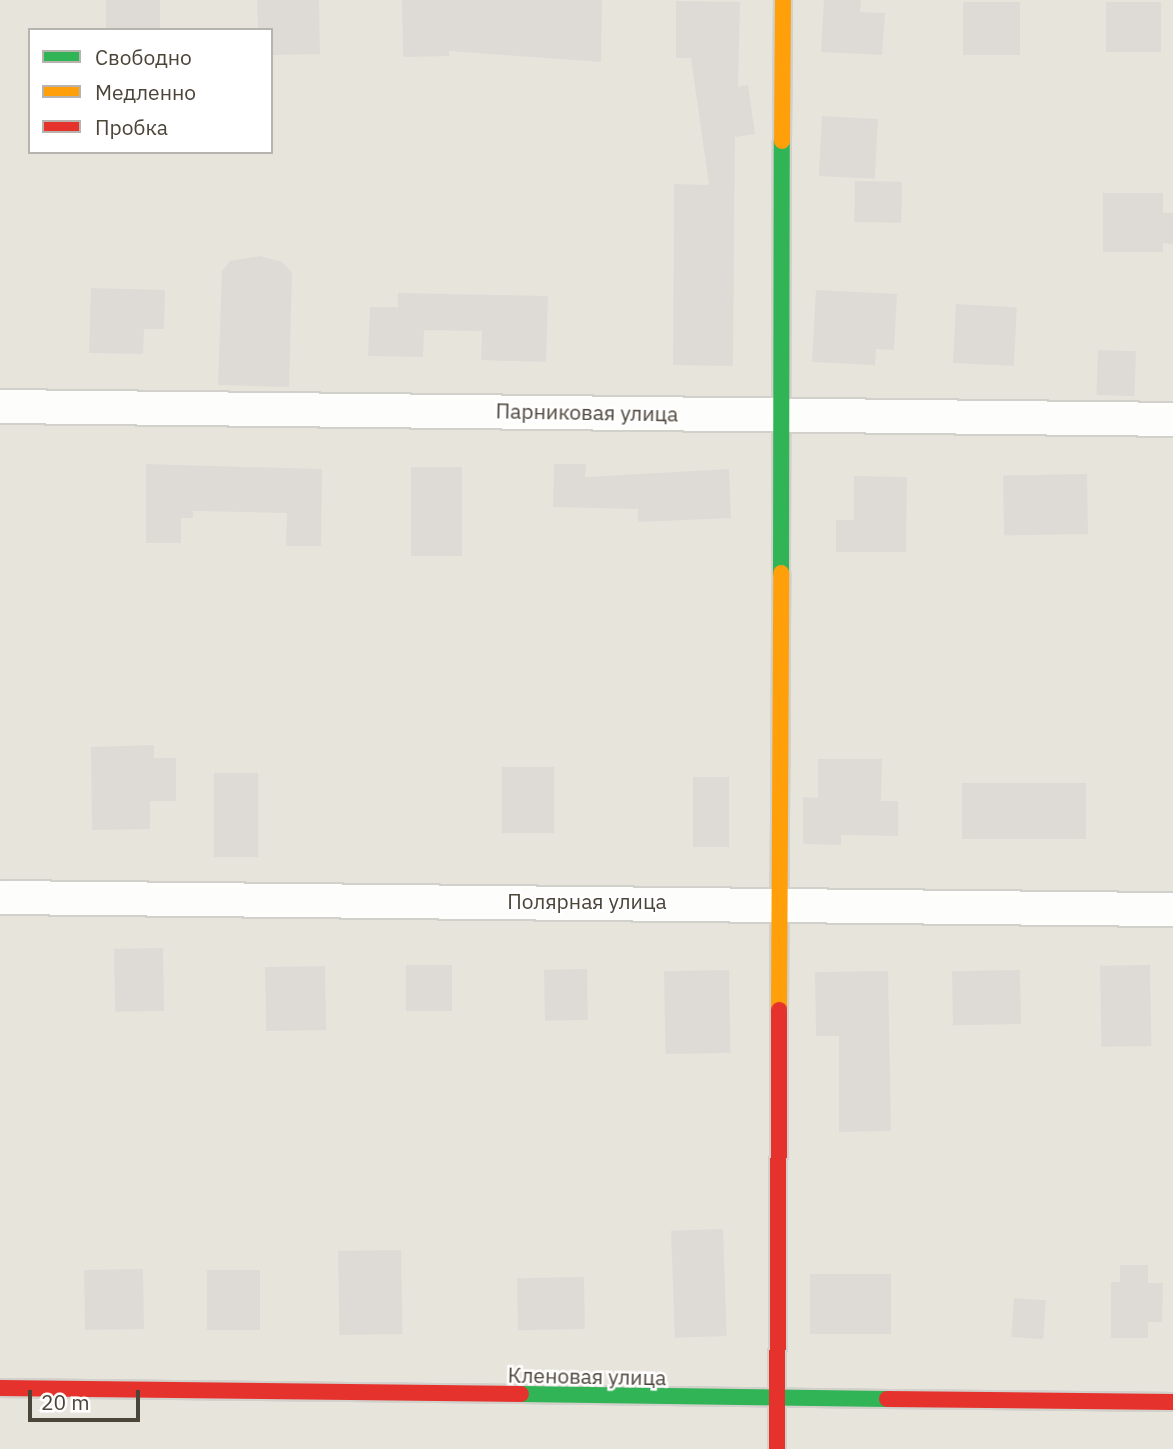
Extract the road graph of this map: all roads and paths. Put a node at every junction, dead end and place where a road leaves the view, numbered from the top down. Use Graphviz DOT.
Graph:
graph roads {
  1 [pos="783,0"];
  2 [pos="0,406"];
  3 [pos="780,414"];
  4 [pos="1173,419"];
  5 [pos="0,897"];
  6 [pos="776,902"];
  7 [pos="1173,909"];
  8 [pos="0,1388"];
  9 [pos="777,1401"];
  10 [pos="1173,1402"];
  11 [pos="777,1449"];
  1 -- 3 [label="street"];
  2 -- 3 [label="street, Парниковая улица"];
  3 -- 4 [label="street, Парниковая улица"];
  3 -- 6 [label="street"];
  5 -- 6 [label="street, Полярная улица"];
  6 -- 7 [label="street, Полярная улица"];
  6 -- 9 [label="street"];
  8 -- 9 [label="street, Кленовая улица"];
  9 -- 10 [label="street, Кленовая улица"];
  9 -- 11 [label="street"];
}
